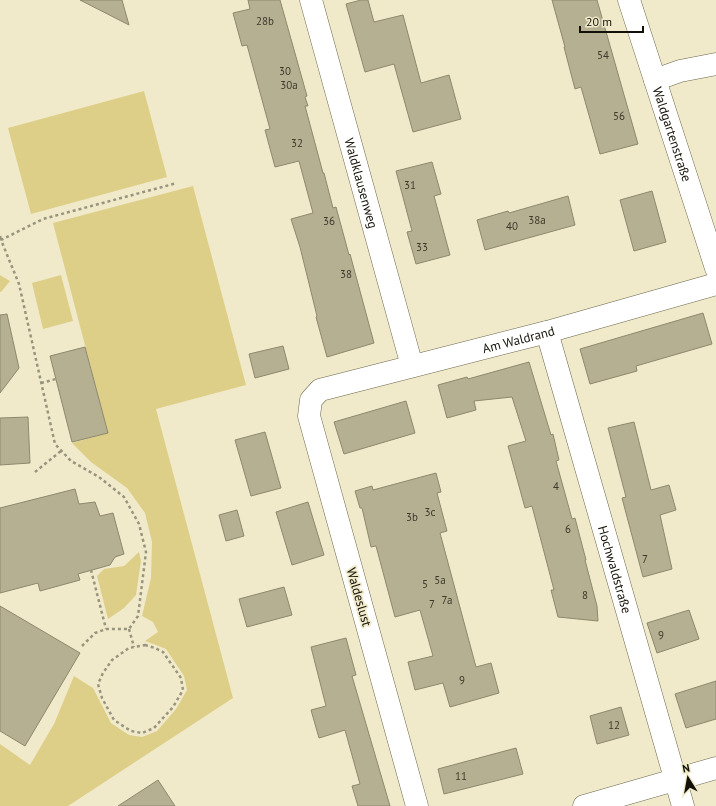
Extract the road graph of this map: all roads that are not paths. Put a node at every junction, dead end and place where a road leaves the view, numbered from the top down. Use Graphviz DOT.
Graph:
graph roads {
  1 [pos="311,0"];
  2 [pos="629,0"];
  3 [pos="716,64"];
  4 [pos="655,80"];
  5 [pos="716,268"];
  6 [pos="716,284"];
  7 [pos="547,332"];
  8 [pos="412,366"];
  9 [pos="320,390"];
  10 [pos="716,768"];
  11 [pos="676,780"];
  12 [pos="417,806"];
  13 [pos="584,806"];
  14 [pos="683,806"];
  1 -- 8 [label="street, Waldklausenweg"];
  2 -- 4 [label="street, Waldgartenstraße"];
  3 -- 4 [label="street"];
  4 -- 5 [label="street, Waldgartenstraße"];
  6 -- 7 [label="street, Am Waldrand"];
  7 -- 8 [label="street, Am Waldrand"];
  7 -- 11 [label="street, Hochwaldstraße"];
  8 -- 9 [label="street, Am Waldrand"];
  9 -- 12 [label="street, Waldeslust"];
  10 -- 11 [label="street"];
  11 -- 13 [label="street"];
  11 -- 14 [label="street, Hochwaldstraße"];
}
